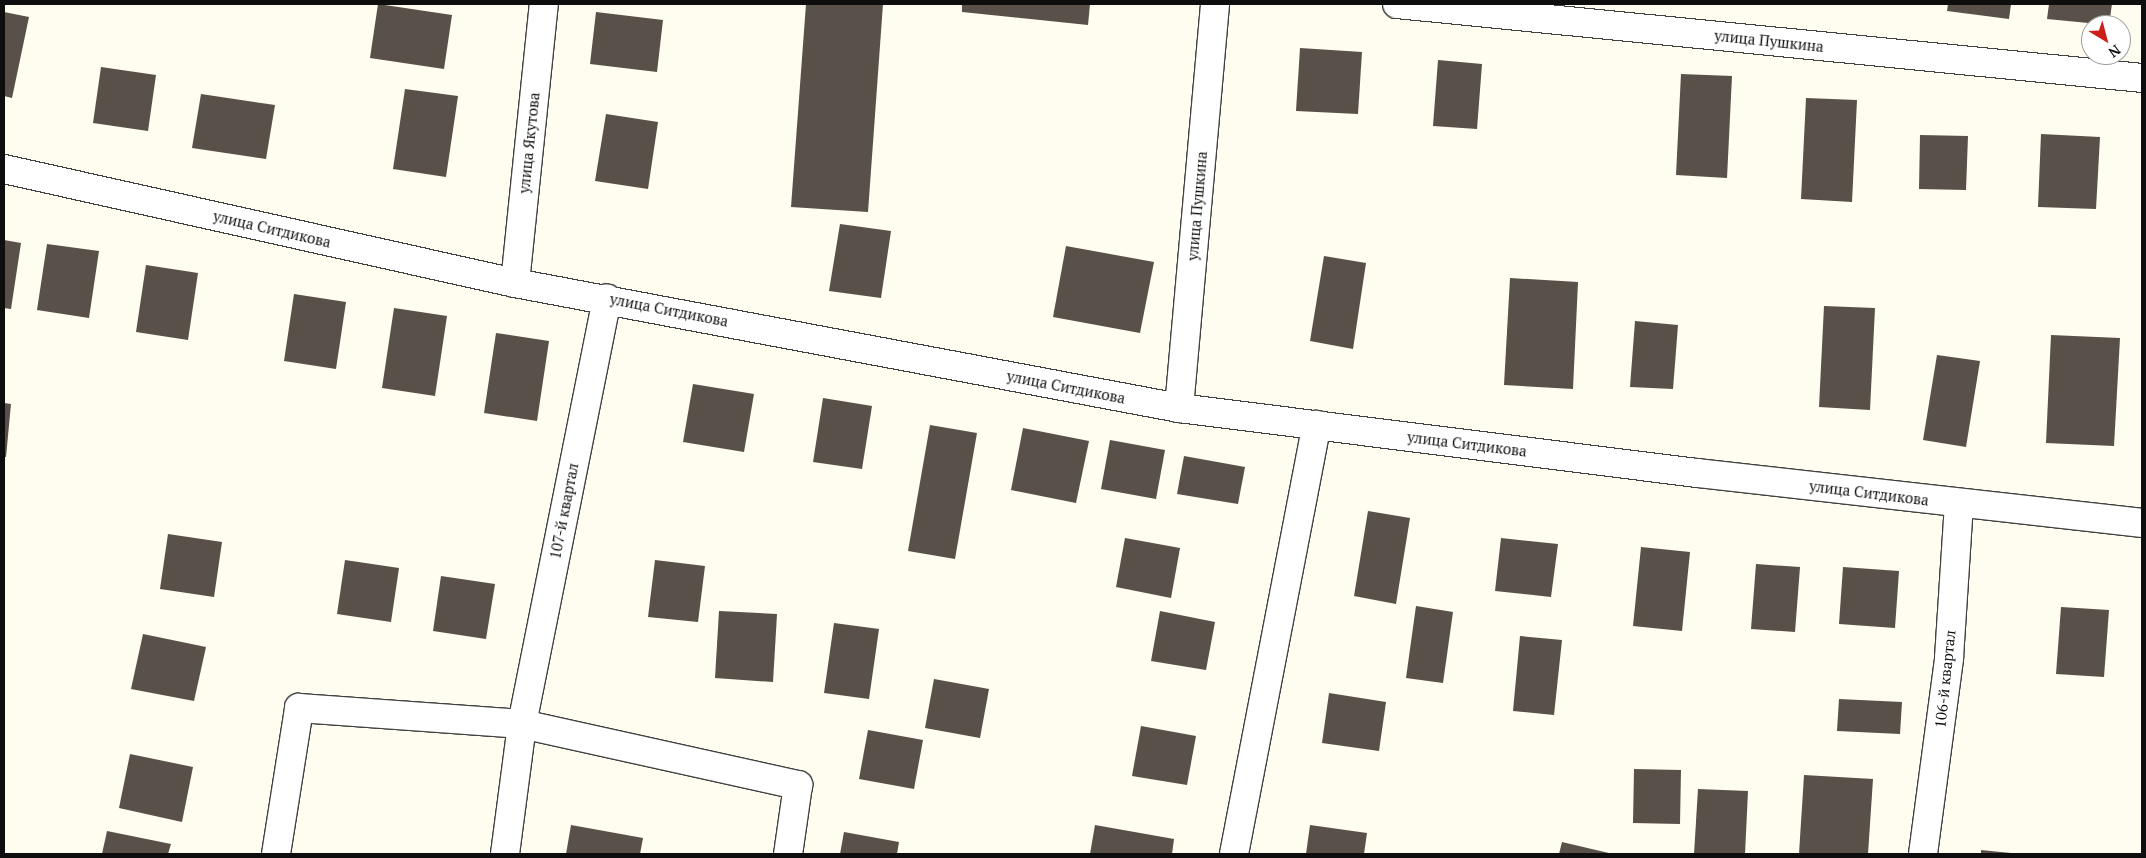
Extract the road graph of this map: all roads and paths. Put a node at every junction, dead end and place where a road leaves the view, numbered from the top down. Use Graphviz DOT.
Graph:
graph roads {
  1 [pos="544,4"];
  2 [pos="1215,4"];
  3 [pos="1397,4"];
  4 [pos="2142,78"];
  5 [pos="4,169"];
  6 [pos="515,283"];
  7 [pos="607,298"];
  8 [pos="1179,408"];
  9 [pos="1317,425"];
  10 [pos="1959,503"];
  11 [pos="2142,523"];
  12 [pos="522,724"];
  13 [pos="276,854"];
  14 [pos="505,854"];
  15 [pos="788,854"];
  16 [pos="1234,854"];
  17 [pos="1923,854"];
  1 -- 6 [label="street, улица Якутова"];
  2 -- 8 [label="street, улица Пушкина"];
  3 -- 4 [label="street, улица Пушкина"];
  5 -- 6 [label="street, улица Ситдикова"];
  6 -- 7 [label="street, улица Ситдикова"];
  7 -- 8 [label="street, улица Ситдикова"];
  7 -- 12 [label="street, 107-й квартал"];
  8 -- 9 [label="street, улица Ситдикова"];
  9 -- 10 [label="street, улица Ситдикова"];
  9 -- 16 [label="street"];
  10 -- 11 [label="street, улица Ситдикова"];
  10 -- 17 [label="street, 106-й квартал"];
  12 -- 13 [label="street"];
  12 -- 14 [label="street, 107-й квартал"];
  12 -- 15 [label="street"];
}
